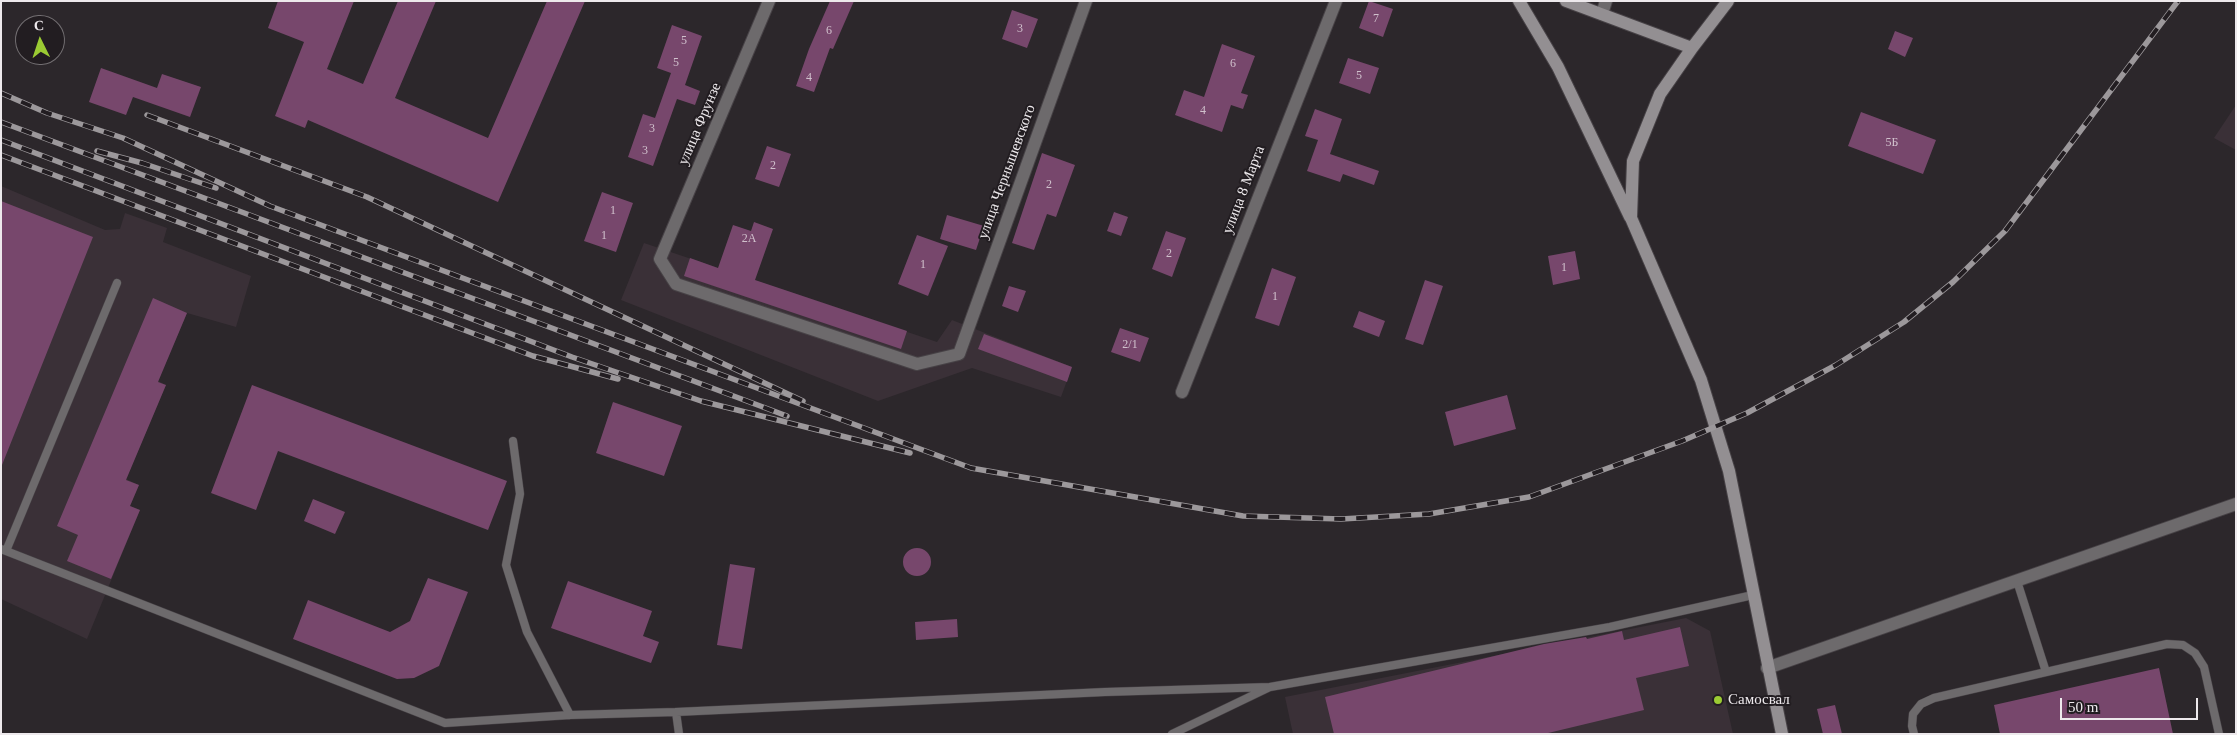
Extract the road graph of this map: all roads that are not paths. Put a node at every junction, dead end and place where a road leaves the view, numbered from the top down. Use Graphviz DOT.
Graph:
graph roads {
  1 [pos="770,1"];
  2 [pos="1086,1"];
  3 [pos="1336,1"];
  4 [pos="1519,1"];
  5 [pos="1566,1"];
  6 [pos="1728,1"];
  7 [pos="1604,8"];
  8 [pos="1692,48"];
  9 [pos="1631,218"];
  10 [pos="117,283"];
  11 [pos="959,354"];
  12 [pos="1182,392"];
  13 [pos="513,440"];
  14 [pos="2236,504"];
  15 [pos="4,550"];
  16 [pos="2017,581"];
  17 [pos="1753,594"];
  18 [pos="1767,668"];
  19 [pos="2046,672"];
  20 [pos="1270,687"];
  21 [pos="676,712"];
  22 [pos="570,715"];
  23 [pos="679,734"];
  24 [pos="1172,734"];
  25 [pos="1782,734"];
  26 [pos="1914,734"];
  27 [pos="2220,734"];
  1 -- 11 [label="street, улица Фрунзе"];
  2 -- 11 [label="street, улица Чернышевского"];
  3 -- 12 [label="street, улица 8 Марта"];
  4 -- 9 [label="main road"];
  5 -- 7 [label="main road"];
  6 -- 8 [label="main road"];
  7 -- 8 [label="main road"];
  8 -- 9 [label="main road"];
  9 -- 17 [label="main road"];
  10 -- 15 [label="lane"];
  13 -- 22 [label="lane"];
  14 -- 16 [label="street"];
  15 -- 22 [label="lane"];
  16 -- 18 [label="street"];
  16 -- 19 [label="lane"];
  17 -- 18 [label="main road"];
  17 -- 20 [label="lane"];
  18 -- 25 [label="main road"];
  19 -- 26 [label="lane"];
  19 -- 27 [label="lane"];
  20 -- 21 [label="lane"];
  20 -- 24 [label="lane"];
  21 -- 22 [label="lane"];
  21 -- 23 [label="lane"];
}
